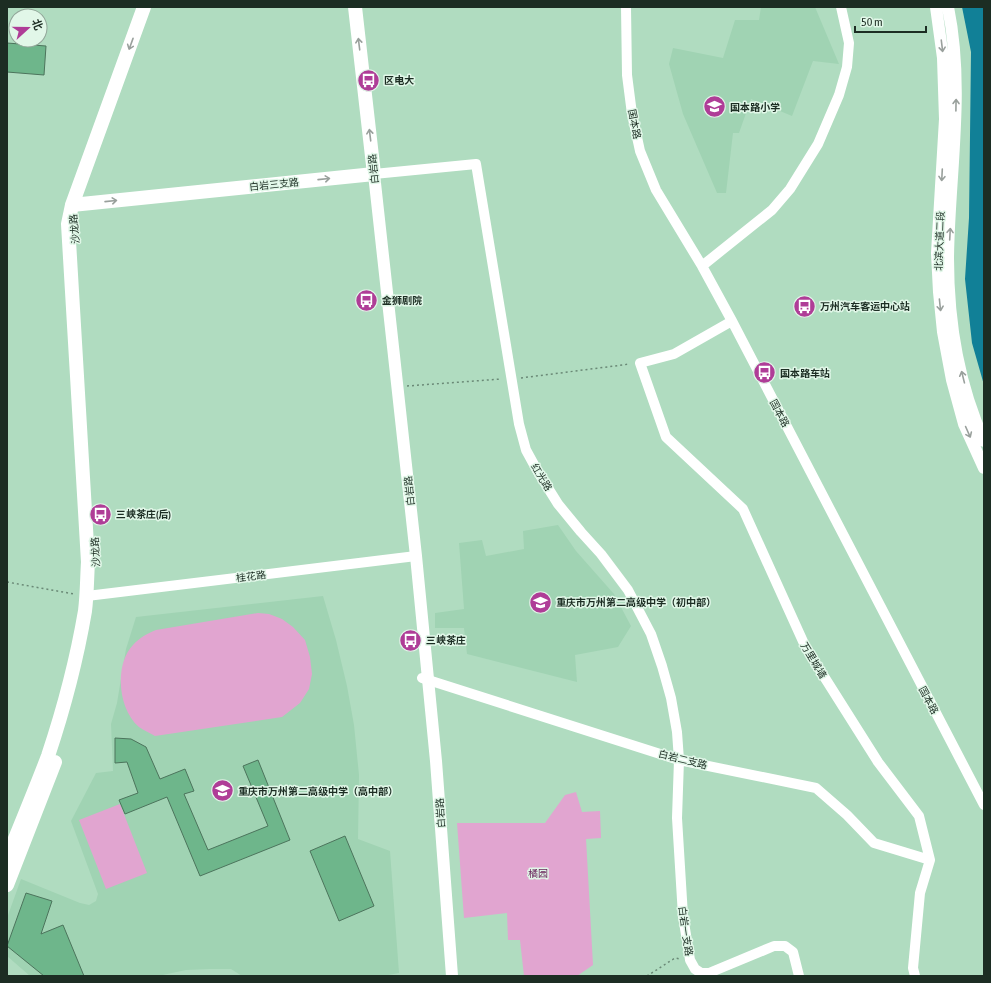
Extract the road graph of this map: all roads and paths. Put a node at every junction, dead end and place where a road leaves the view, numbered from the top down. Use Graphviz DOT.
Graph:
graph roads {
  1 [pos="144,7"];
  2 [pos="355,7"];
  3 [pos="626,7"];
  4 [pos="841,7"];
  5 [pos="936,7"];
  6 [pos="948,7"];
  7 [pos="476,164"];
  8 [pos="370,174"];
  9 [pos="72,205"];
  10 [pos="702,266"];
  11 [pos="732,321"];
  12 [pos="640,363"];
  13 [pos="512,379"];
  14 [pos="406,386"];
  15 [pos="984,441"];
  16 [pos="984,468"];
  17 [pos="413,557"];
  18 [pos="7,582"];
  19 [pos="91,595"];
  20 [pos="425,679"];
  21 [pos="679,760"];
  22 [pos="984,805"];
  23 [pos="7,858"];
  24 [pos="930,860"];
  25 [pos="7,885"];
  26 [pos="690,960"];
  27 [pos="445,976"];
  28 [pos="452,976"];
  29 [pos="647,976"];
  30 [pos="799,976"];
  31 [pos="915,976"];
  1 -- 9 [label="highway, 沙龙路, one-way"];
  8 -- 2 [label="highway, 白岩路, one-way"];
  3 -- 10 [label="street, 国本路"];
  4 -- 10 [label="street"];
  5 -- 16 [label="main road, 北滨大道二段, one-way"];
  15 -- 6 [label="main road, 北滨大道二段, one-way"];
  7 -- 8 [label="street, 白岩三支路"];
  7 -- 13 [label="street, 红光路"];
  9 -- 8 [label="highway, 白岩三支路, one-way"];
  8 -- 17 [label="main road, 白岩路"];
  9 -- 19 [label="highway, 沙龙路"];
  10 -- 11 [label="street, 国本路"];
  11 -- 12 [label="street"];
  11 -- 22 [label="street, 国本路"];
  12 -- 13 [label="path"];
  12 -- 24 [label="street, 万里城墙"];
  13 -- 14 [label="path"];
  13 -- 21 [label="street, 红光路"];
  17 -- 19 [label="street, 桂花路"];
  17 -- 20 [label="main road, 白岩路"];
  18 -- 19 [label="path"];
  19 -- 23 [label="highway, 沙龙路"];
  19 -- 25 [label="highway, 沙龙路"];
  20 -- 21 [label="street, 白岩二支路"];
  20 -- 27 [label="main road, 白岩路"];
  20 -- 28 [label="main road, 白岩路"];
  21 -- 24 [label="street, 白岩二支路"];
  21 -- 26 [label="street, 白岩一支路"];
  24 -- 31 [label="street"];
  26 -- 29 [label="path"];
  26 -- 30 [label="street, 白岩一支路"];
}
